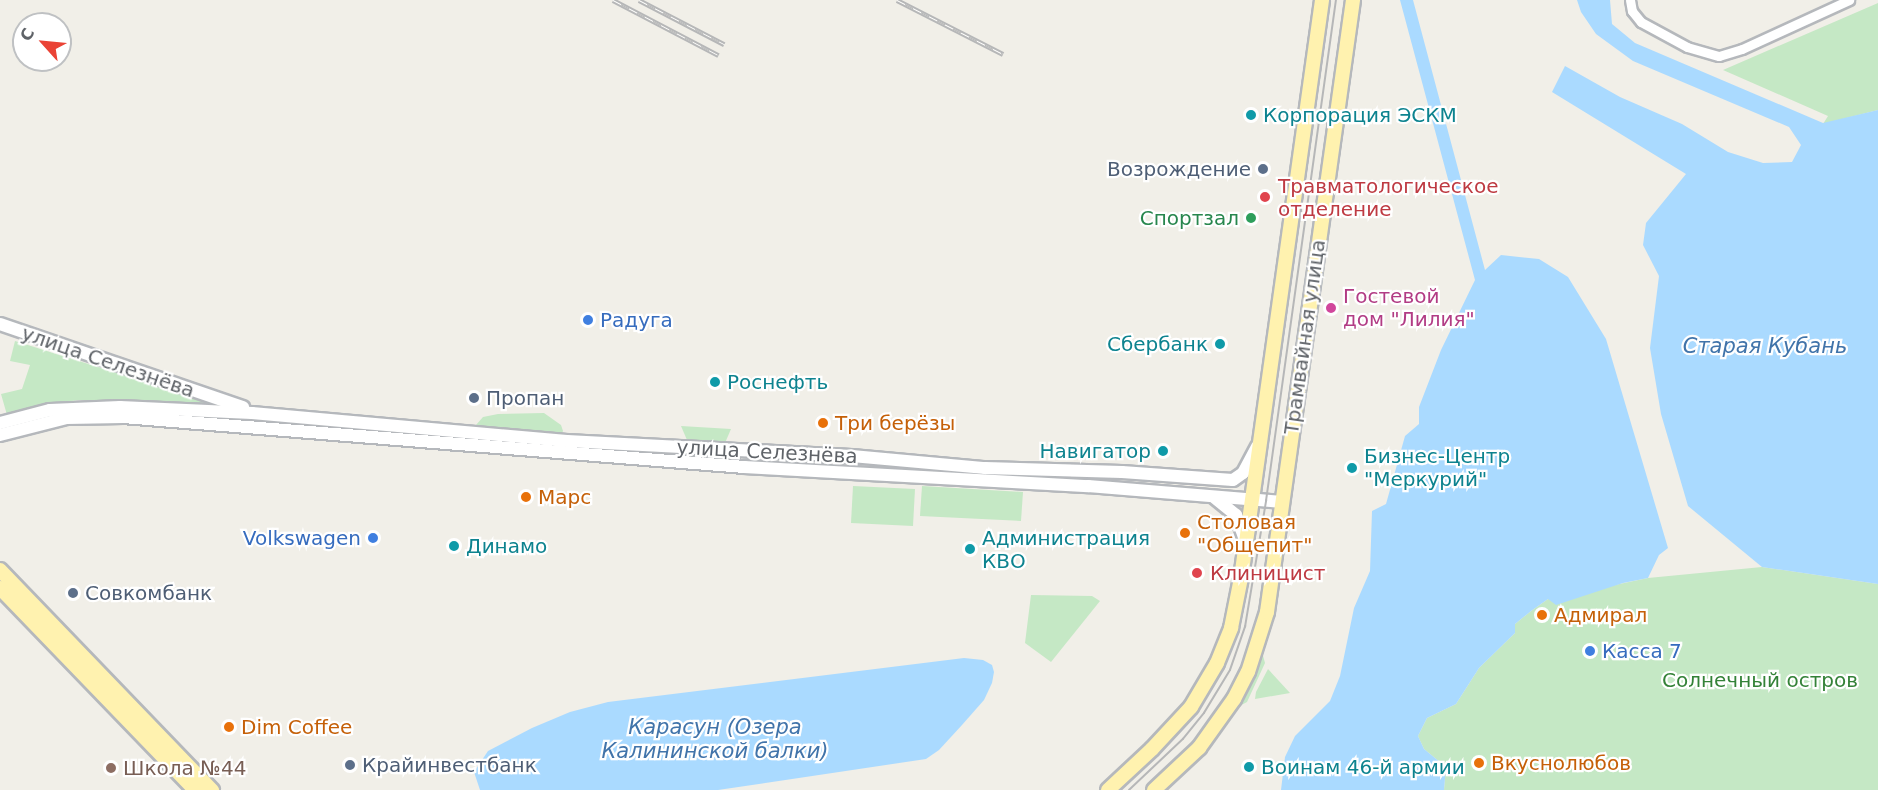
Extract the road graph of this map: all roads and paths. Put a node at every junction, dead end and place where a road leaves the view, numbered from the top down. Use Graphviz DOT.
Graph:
graph roads {
  1 [pos="1322,0"];
  2 [pos="1353,0"];
  3 [pos="1630,0"];
  4 [pos="1849,0"];
  5 [pos="0,324"];
  6 [pos="214,406"];
  7 [pos="252,413"];
  8 [pos="0,423"];
  9 [pos="266,427"];
  10 [pos="0,435"];
  11 [pos="1259,441"];
  12 [pos="1211,496"];
  13 [pos="1252,500"];
  14 [pos="1282,502"];
  15 [pos="1246,543"];
  16 [pos="0,570"];
  17 [pos="0,588"];
  18 [pos="195,790"];
  19 [pos="212,790"];
  20 [pos="1108,790"];
  21 [pos="1154,790"];
  1 -- 11 [label="main road, Трамвайная улица"];
  2 -- 14 [label="main road, Трамвайная улица"];
  3 -- 4 [label="street"];
  5 -- 6 [label="main road, улица Селезнёва"];
  6 -- 7 [label="main road, улица Селезнёва"];
  6 -- 8 [label="main road, улица Селезнёва"];
  7 -- 9 [label="main road, улица Селезнёва"];
  7 -- 11 [label="main road, улица Селезнёва"];
  9 -- 10 [label="main road, улица Селезнёва"];
  9 -- 12 [label="main road, улица Селезнёва"];
  11 -- 13 [label="main road, Трамвайная улица"];
  12 -- 13 [label="main road, улица Селезнёва"];
  12 -- 15 [label="main road"];
  13 -- 14 [label="main road, улица Селезнёва"];
  13 -- 15 [label="main road, Трамвайная улица"];
  14 -- 21 [label="main road, Трамвайная улица"];
  15 -- 20 [label="main road, Трамвайная улица"];
  16 -- 19 [label="main road"];
  17 -- 18 [label="main road"];
}
